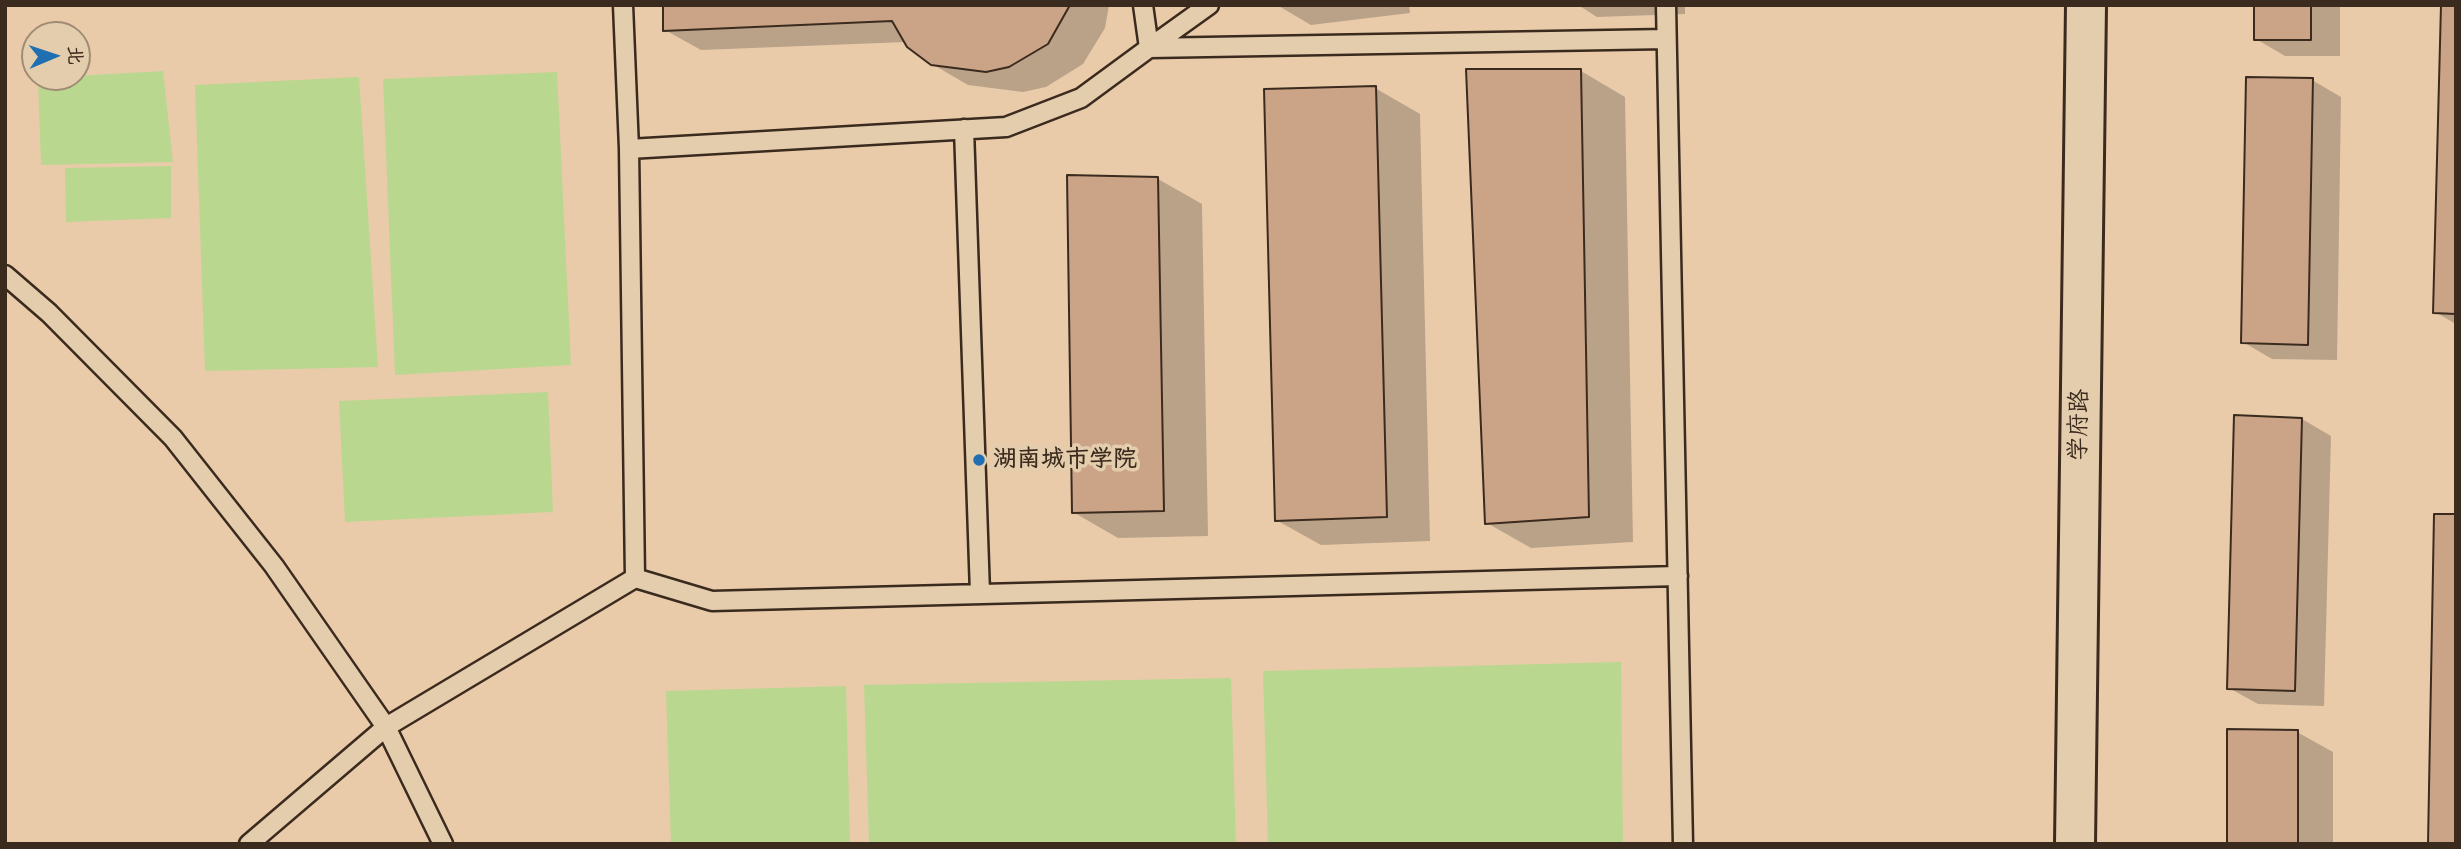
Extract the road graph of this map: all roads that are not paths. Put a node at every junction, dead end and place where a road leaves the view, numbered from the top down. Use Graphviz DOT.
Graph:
graph roads {
  1 [pos="624,5"];
  2 [pos="1143,5"];
  3 [pos="1209,5"];
  4 [pos="1665,5"];
  5 [pos="2086,5"];
  6 [pos="1666,39"];
  7 [pos="1149,48"];
  8 [pos="964,129"];
  9 [pos="629,149"];
  10 [pos="5,275"];
  11 [pos="1678,576"];
  12 [pos="635,578"];
  13 [pos="980,593"];
  14 [pos="386,727"];
  15 [pos="249,844"];
  16 [pos="443,844"];
  17 [pos="1684,844"];
  18 [pos="2075,844"];
  1 -- 9 [label="lane"];
  2 -- 7 [label="lane"];
  3 -- 7 [label="lane"];
  4 -- 6 [label="lane"];
  5 -- 18 [label="street, 学府路"];
  6 -- 7 [label="lane"];
  6 -- 11 [label="lane"];
  7 -- 8 [label="lane"];
  8 -- 9 [label="lane"];
  8 -- 13 [label="lane"];
  9 -- 12 [label="lane"];
  10 -- 14 [label="lane"];
  11 -- 13 [label="lane"];
  11 -- 17 [label="lane"];
  12 -- 13 [label="lane"];
  12 -- 14 [label="lane"];
  14 -- 15 [label="lane"];
  14 -- 16 [label="lane"];
}
